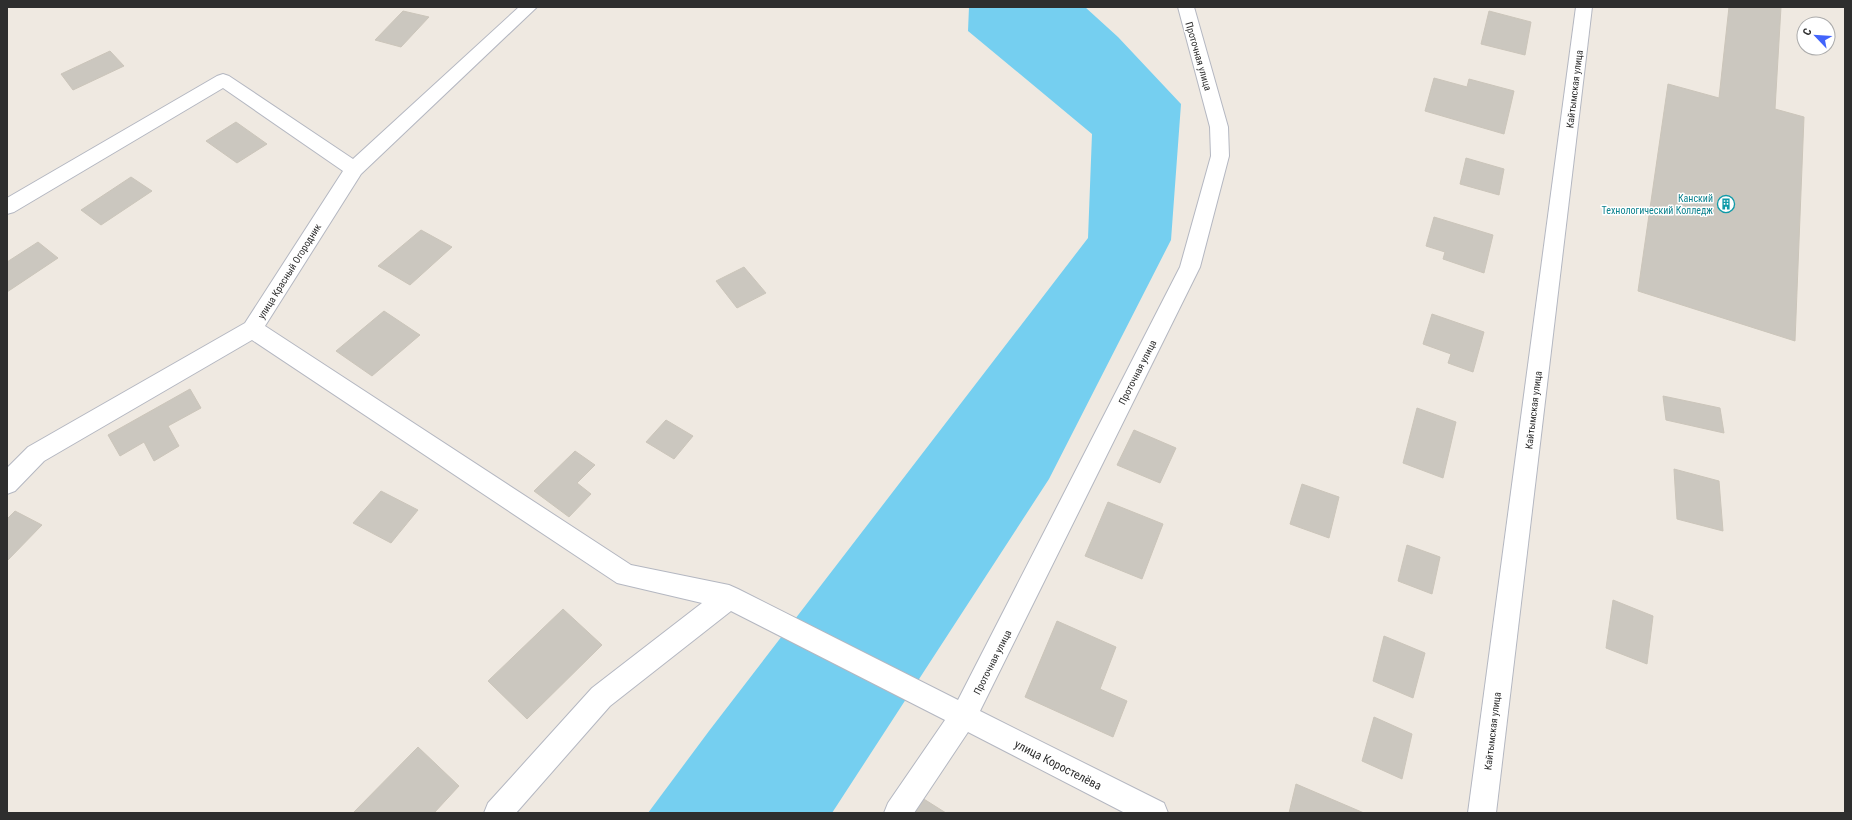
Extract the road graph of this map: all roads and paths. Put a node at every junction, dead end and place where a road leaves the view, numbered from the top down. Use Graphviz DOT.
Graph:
graph roads {
  1 [pos="529,7"];
  2 [pos="1186,7"];
  3 [pos="1584,7"];
  4 [pos="354,169"];
  5 [pos="7,207"];
  6 [pos="252,329"];
  7 [pos="7,484"];
  8 [pos="729,597"];
  9 [pos="963,717"];
  10 [pos="498,813"];
  11 [pos="898,813"];
  12 [pos="1154,813"];
  13 [pos="1482,813"];
  1 -- 4 [label="street, улица Красный Огородник"];
  2 -- 9 [label="street, Проточная улица"];
  3 -- 13 [label="street, Кайтымская улица"];
  4 -- 5 [label="street"];
  4 -- 6 [label="street, улица Красный Огородник"];
  6 -- 7 [label="street, улица Красный Огородник"];
  6 -- 8 [label="street, улица Коростелёва"];
  8 -- 9 [label="street, улица Коростелёва"];
  8 -- 10 [label="street"];
  9 -- 11 [label="street, Проточная улица"];
  9 -- 12 [label="street, улица Коростелёва"];
}
